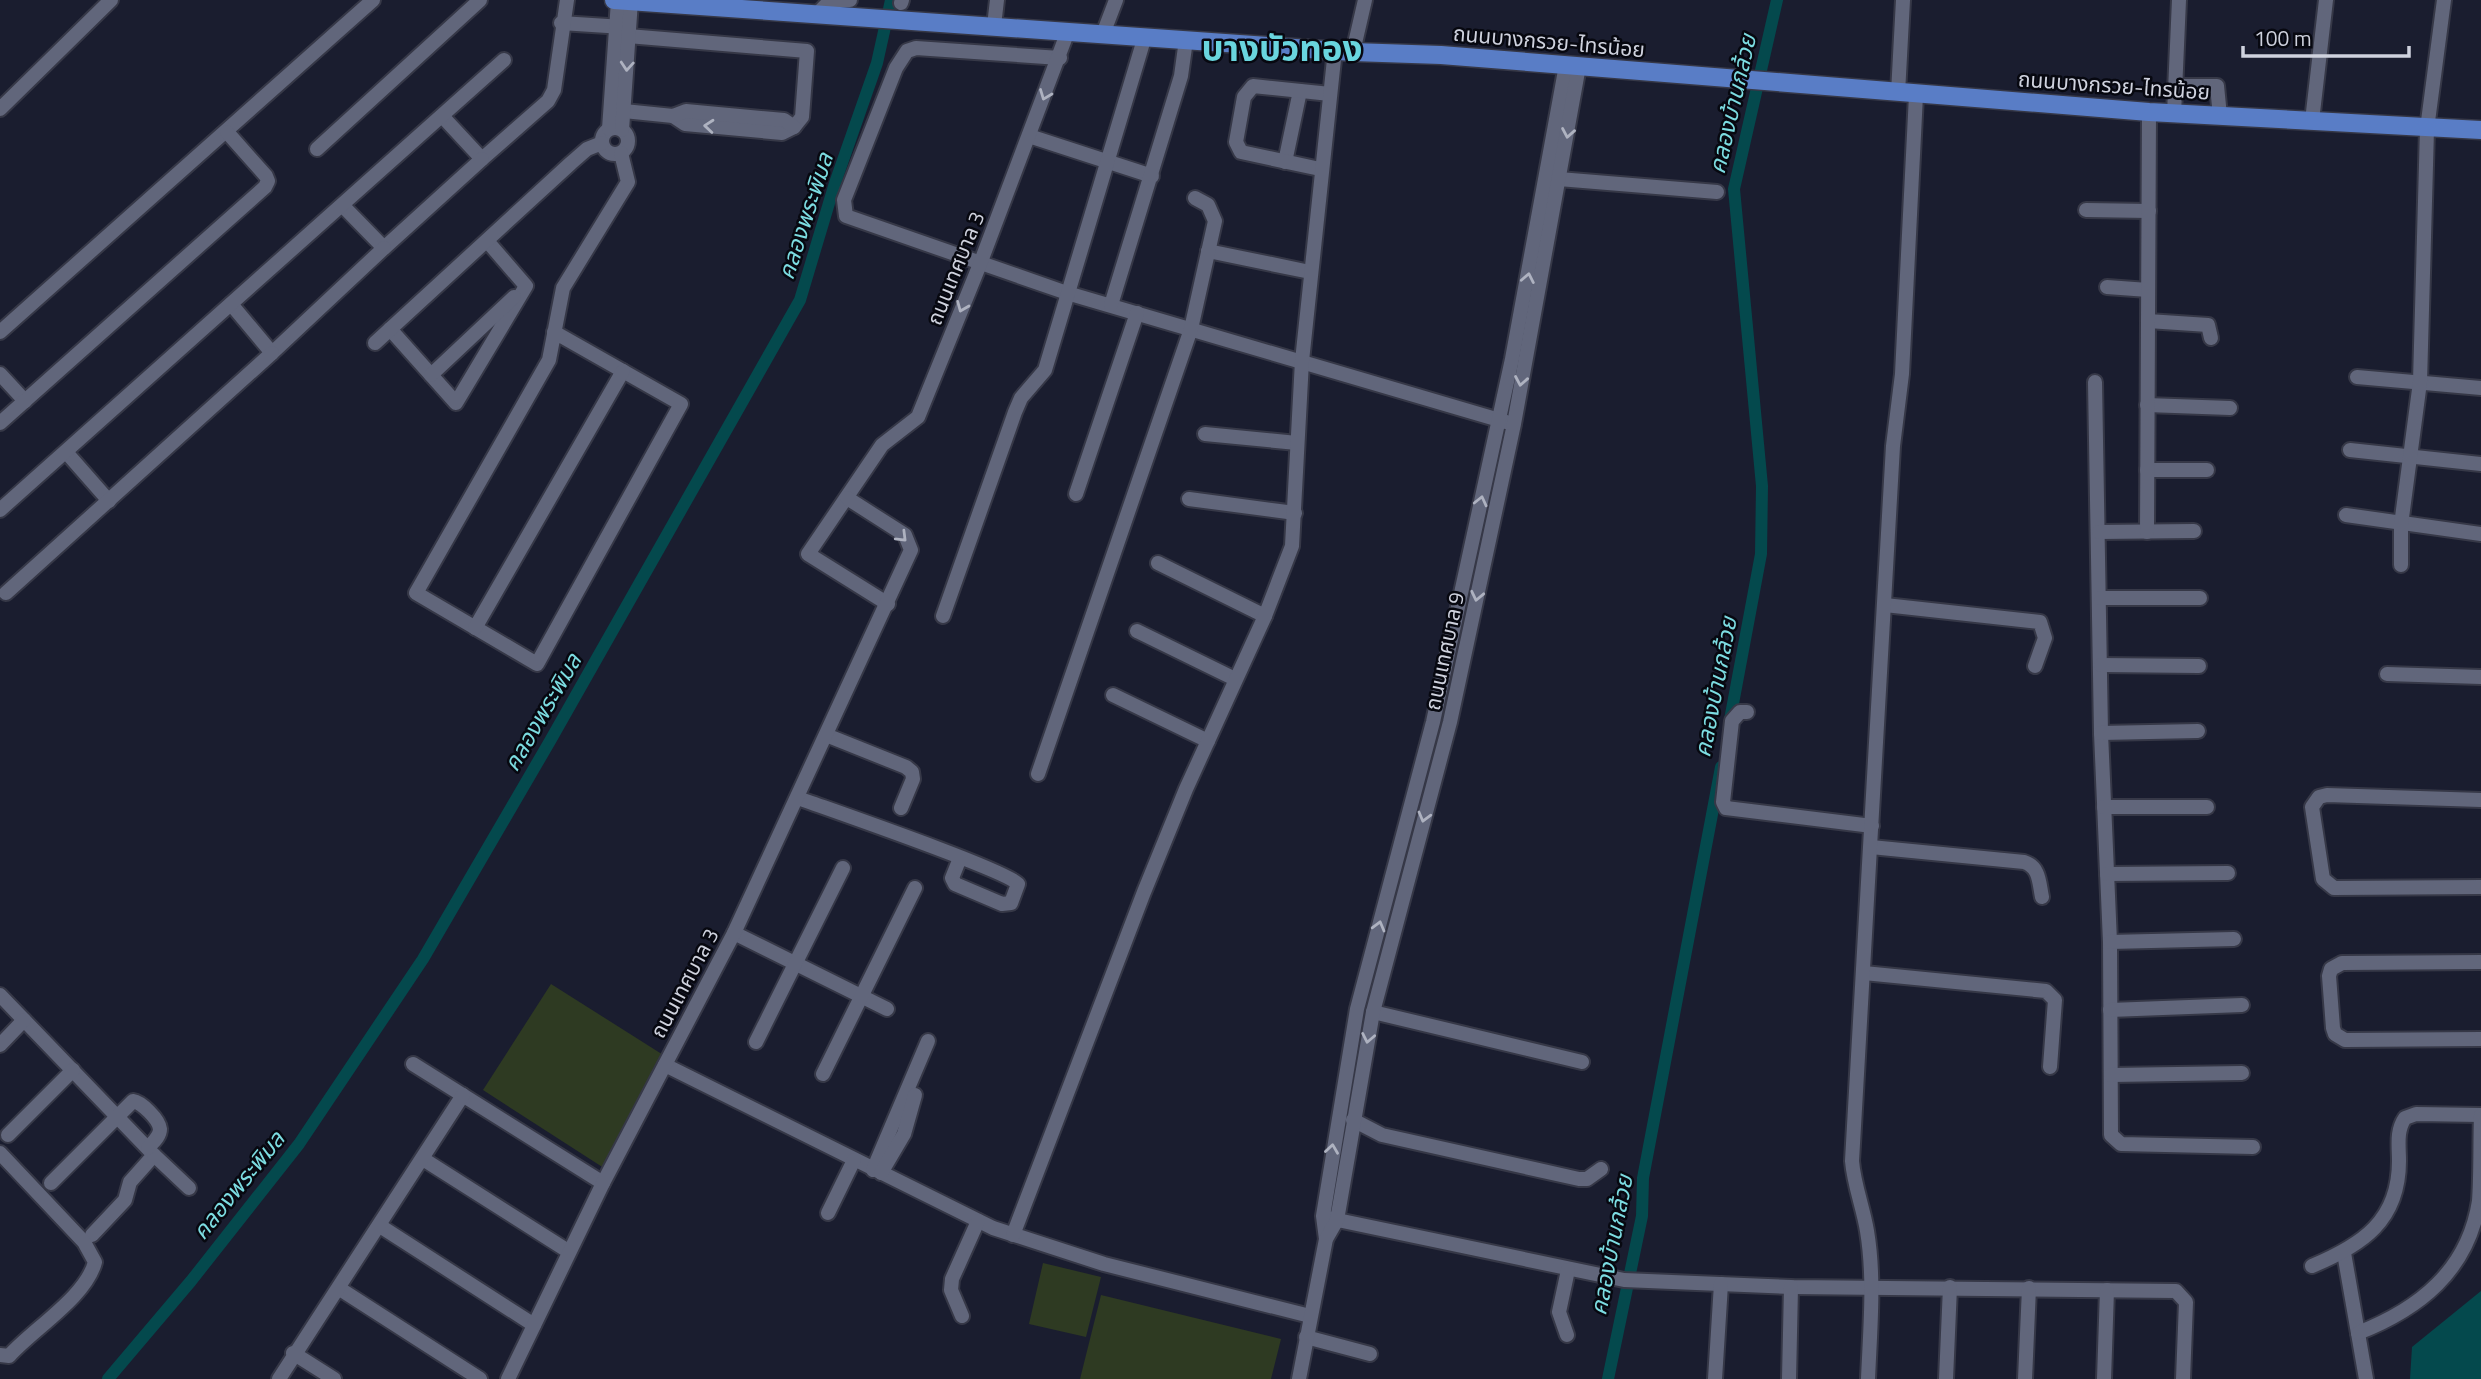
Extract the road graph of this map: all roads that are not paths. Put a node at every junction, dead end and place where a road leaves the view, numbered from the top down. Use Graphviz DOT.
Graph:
graph roads {
  1 [pos="111,0"];
  2 [pos="373,0"];
  3 [pos="480,0"];
  4 [pos="567,0"];
  5 [pos="997,0"];
  6 [pos="1116,0"];
  7 [pos="1365,0"];
  8 [pos="1903,0"];
  9 [pos="2179,0"];
  10 [pos="2326,0"];
  11 [pos="2444,0"];
  12 [pos="621,1"];
  13 [pos="650,1"];
  14 [pos="745,4"];
  15 [pos="849,8"];
  16 [pos="561,23"];
  17 [pos="993,26"];
  18 [pos="623,31"];
  19 [pos="1068,31"];
  20 [pos="1103,34"];
  21 [pos="1145,37"];
  22 [pos="1186,40"];
  23 [pos="1344,51"];
  24 [pos="1059,58"];
  25 [pos="505,60"];
  26 [pos="1573,65"];
  27 [pos="2175,86"];
  28 [pos="1300,91"];
  29 [pos="1329,93"];
  30 [pos="1898,93"];
  31 [pos="1916,95"];
  32 [pos="0,108"];
  33 [pos="624,111"];
  34 [pos="2150,112"];
  35 [pos="2174,114"];
  36 [pos="2220,116"];
  37 [pos="443,117"];
  38 [pos="2312,121"];
  39 [pos="616,129"];
  40 [pos="2427,129"];
  41 [pos="2481,130"];
  42 [pos="227,132"];
  43 [pos="1029,136"];
  44 [pos="601,143"];
  45 [pos="317,149"];
  46 [pos="621,153"];
  47 [pos="482,159"];
  48 [pos="1108,161"];
  49 [pos="1285,162"];
  50 [pos="1320,169"];
  51 [pos="1152,176"];
  52 [pos="1559,179"];
  53 [pos="1717,192"];
  54 [pos="1195,198"];
  55 [pos="343,206"];
  56 [pos="2086,210"];
  57 [pos="2149,211"];
  58 [pos="488,242"];
  59 [pos="384,248"];
  60 [pos="1208,251"];
  61 [pos="980,264"];
  62 [pos="1310,272"];
  63 [pos="526,286"];
  64 [pos="2107,287"];
  65 [pos="2148,290"];
  66 [pos="1067,293"];
  67 [pos="231,304"];
  68 [pos="1111,305"];
  69 [pos="1137,313"];
  70 [pos="2148,321"];
  71 [pos="390,329"];
  72 [pos="1191,329"];
  73 [pos="0,332"];
  74 [pos="554,332"];
  75 [pos="2211,338"];
  76 [pos="375,343"];
  77 [pos="272,352"];
  78 [pos="1302,361"];
  79 [pos="623,371"];
  80 [pos="0,374"];
  81 [pos="431,375"];
  82 [pos="2357,377"];
  83 [pos="2095,382"];
  84 [pos="2420,382"];
  85 [pos="2481,387"];
  86 [pos="25,401"];
  87 [pos="2147,405"];
  88 [pos="2230,408"];
  89 [pos="1506,422"];
  90 [pos="0,423"];
  91 [pos="1205,434"];
  92 [pos="1297,443"];
  93 [pos="2350,450"];
  94 [pos="66,452"];
  95 [pos="2409,457"];
  96 [pos="2481,464"];
  97 [pos="2147,470"];
  98 [pos="2207,470"];
  99 [pos="1076,494"];
  100 [pos="847,498"];
  101 [pos="1189,499"];
  102 [pos="109,501"];
  103 [pos="0,510"];
  104 [pos="1294,513"];
  105 [pos="2347,516"];
  106 [pos="2401,525"];
  107 [pos="2147,531"];
  108 [pos="2193,531"];
  109 [pos="2099,532"];
  110 [pos="2481,534"];
  111 [pos="1158,563"];
  112 [pos="2401,565"];
  113 [pos="6,593"];
  114 [pos="2200,597"];
  115 [pos="2101,598"];
  116 [pos="888,604"];
  117 [pos="1885,604"];
  118 [pos="943,616"];
  119 [pos="1265,616"];
  120 [pos="475,628"];
  121 [pos="1137,631"];
  122 [pos="2101,665"];
  123 [pos="2035,666"];
  124 [pos="2199,666"];
  125 [pos="2387,674"];
  126 [pos="2481,677"];
  127 [pos="1235,679"];
  128 [pos="1113,695"];
  129 [pos="1747,712"];
  130 [pos="2198,731"];
  131 [pos="2101,733"];
  132 [pos="826,735"];
  133 [pos="1208,741"];
  134 [pos="1038,774"];
  135 [pos="798,798"];
  136 [pos="2481,800"];
  137 [pos="2105,807"];
  138 [pos="2207,807"];
  139 [pos="901,808"];
  140 [pos="1872,826"];
  141 [pos="1871,847"];
  142 [pos="960,858"];
  143 [pos="843,868"];
  144 [pos="2228,873"];
  145 [pos="2108,874"];
  146 [pos="2481,887"];
  147 [pos="915,888"];
  148 [pos="2042,897"];
  149 [pos="734,933"];
  150 [pos="2234,939"];
  151 [pos="2110,942"];
  152 [pos="2481,962"];
  153 [pos="796,966"];
  154 [pos="1864,973"];
  155 [pos="0,995"];
  156 [pos="862,996"];
  157 [pos="2242,1006"];
  158 [pos="887,1009"];
  159 [pos="2110,1010"];
  160 [pos="1373,1012"];
  161 [pos="24,1020"];
  162 [pos="2481,1039"];
  163 [pos="928,1041"];
  164 [pos="757,1042"];
  165 [pos="0,1045"];
  166 [pos="930,1060"];
  167 [pos="1582,1062"];
  168 [pos="412,1064"];
  169 [pos="665,1065"];
  170 [pos="2050,1067"];
  171 [pos="73,1070"];
  172 [pos="2242,1073"];
  173 [pos="823,1074"];
  174 [pos="2110,1075"];
  175 [pos="463,1095"];
  176 [pos="2481,1115"];
  177 [pos="117,1116"];
  178 [pos="1353,1120"];
  179 [pos="8,1135"];
  180 [pos="2253,1147"];
  181 [pos="151,1152"];
  182 [pos="0,1153"];
  183 [pos="423,1159"];
  184 [pos="854,1160"];
  185 [pos="1601,1169"];
  186 [pos="877,1171"];
  187 [pos="51,1183"];
  188 [pos="603,1183"];
  189 [pos="189,1188"];
  190 [pos="828,1213"];
  191 [pos="1330,1218"];
  192 [pos="978,1221"];
  193 [pos="380,1226"];
  194 [pos="92,1235"];
  195 [pos="1013,1235"];
  196 [pos="568,1251"];
  197 [pos="2344,1252"];
  198 [pos="2312,1266"];
  199 [pos="1568,1270"];
  200 [pos="1721,1284"];
  201 [pos="1871,1286"];
  202 [pos="1791,1287"];
  203 [pos="1950,1287"];
  204 [pos="2029,1288"];
  205 [pos="340,1289"];
  206 [pos="2107,1290"];
  207 [pos="962,1316"];
  208 [pos="1310,1316"];
  209 [pos="534,1325"];
  210 [pos="2358,1333"];
  211 [pos="1567,1335"];
  212 [pos="1306,1337"];
  213 [pos="293,1353"];
  214 [pos="1370,1353"];
  215 [pos="0,1355"];
  216 [pos="279,1379"];
  217 [pos="334,1379"];
  218 [pos="480,1379"];
  219 [pos="508,1379"];
  220 [pos="1299,1379"];
  221 [pos="1714,1379"];
  222 [pos="1789,1379"];
  223 [pos="1868,1379"];
  224 [pos="1946,1379"];
  225 [pos="2025,1379"];
  226 [pos="2104,1379"];
  227 [pos="2183,1379"];
  228 [pos="2367,1379"];
  1 -- 32 [label="street"];
  2 -- 42 [label="street"];
  3 -- 45 [label="street"];
  4 -- 16 [label="street"];
  5 -- 17 [label="street"];
  6 -- 20 [label="street"];
  7 -- 23 [label="street"];
  8 -- 30 [label="street"];
  9 -- 27 [label="street"];
  10 -- 38 [label="street"];
  11 -- 40 [label="street"];
  12 -- 13 [label="main road, ถนนบางกรวย-ไทรน้อย"];
  12 -- 18 [label="street"];
  13 -- 14 [label="main road, ถนนบางกรวย-ไทรน้อย"];
  14 -- 15 [label="main road, ถนนบางกรวย-ไทรน้อย"];
  15 -- 17 [label="main road, ถนนบางกรวย-ไทรน้อย"];
  16 -- 18 [label="street"];
  16 -- 47 [label="street"];
  17 -- 19 [label="main road, ถนนบางกรวย-ไทรน้อย"];
  18 -- 33 [label="street, one-way"];
  18 -- 33 [label="street"];
  18 -- 39 [label="street"];
  19 -- 20 [label="main road, ถนนบางกรวย-ไทรน้อย"];
  19 -- 24 [label="street, ถนนเทศบาล 3"];
  20 -- 21 [label="main road, ถนนบางกรวย-ไทรน้อย"];
  21 -- 22 [label="main road, ถนนบางกรวย-ไทรน้อย"];
  21 -- 48 [label="street"];
  22 -- 23 [label="main road, ถนนบางกรวย-ไทรน้อย"];
  22 -- 51 [label="street"];
  23 -- 26 [label="main road, ถนนบางกรวย-ไทรน้อย"];
  23 -- 29 [label="street"];
  24 -- 43 [label="street, ถนนเทศบาล 3, one-way"];
  24 -- 61 [label="street"];
  25 -- 37 [label="street"];
  26 -- 30 [label="main road, ถนนบางกรวย-ไทรน้อย"];
  26 -- 52 [label="street, ถนนเทศบาล 9, one-way"];
  89 -- 26 [label="street, ถนนเทศบาล 9, one-way"];
  27 -- 35 [label="street"];
  27 -- 36 [label="street"];
  28 -- 29 [label="street"];
  28 -- 49 [label="street"];
  28 -- 49 [label="street"];
  29 -- 50 [label="street"];
  30 -- 31 [label="main road, ถนนบางกรวย-ไทรน้อย"];
  31 -- 34 [label="main road, ถนนบางกรวย-ไทรน้อย"];
  31 -- 117 [label="street"];
  33 -- 39 [label="street"];
  34 -- 35 [label="main road, ถนนบางกรวย-ไทรน้อย"];
  34 -- 57 [label="street"];
  35 -- 36 [label="main road, ถนนบางกรวย-ไทรน้อย"];
  36 -- 38 [label="main road, ถนนบางกรวย-ไทรน้อย"];
  37 -- 47 [label="street"];
  37 -- 55 [label="street"];
  38 -- 40 [label="main road, ถนนบางกรวย-ไทรน้อย"];
  39 -- 44 [label="street"];
  39 -- 46 [label="street"];
  40 -- 41 [label="main road, ถนนบางกรวย-ไทรน้อย"];
  40 -- 84 [label="street"];
  42 -- 73 [label="street"];
  42 -- 86 [label="street"];
  43 -- 48 [label="street"];
  43 -- 61 [label="street, ถนนเทศบาล 3"];
  44 -- 46 [label="street"];
  44 -- 58 [label="street"];
  46 -- 74 [label="street"];
  47 -- 59 [label="street"];
  48 -- 51 [label="street"];
  48 -- 66 [label="street"];
  49 -- 50 [label="street"];
  50 -- 62 [label="street"];
  51 -- 68 [label="street"];
  52 -- 53 [label="street"];
  52 -- 89 [label="street, ถนนเทศบาล 9, one-way"];
  54 -- 60 [label="street"];
  55 -- 59 [label="street"];
  55 -- 67 [label="street"];
  56 -- 57 [label="street"];
  57 -- 65 [label="street"];
  58 -- 63 [label="street"];
  58 -- 71 [label="street"];
  59 -- 77 [label="street"];
  60 -- 62 [label="street"];
  60 -- 72 [label="street"];
  61 -- 66 [label="street"];
  61 -- 100 [label="street, ถนนเทศบาล 3, one-way"];
  62 -- 78 [label="street"];
  63 -- 81 [label="street"];
  63 -- 81 [label="street"];
  64 -- 65 [label="street"];
  65 -- 70 [label="street"];
  66 -- 68 [label="street"];
  66 -- 118 [label="street"];
  67 -- 77 [label="street"];
  67 -- 94 [label="street"];
  68 -- 69 [label="street"];
  69 -- 72 [label="street"];
  69 -- 99 [label="street"];
  70 -- 75 [label="street"];
  70 -- 87 [label="street"];
  71 -- 76 [label="street"];
  71 -- 81 [label="street"];
  72 -- 78 [label="street"];
  72 -- 134 [label="street"];
  74 -- 79 [label="street"];
  74 -- 120 [label="street"];
  77 -- 102 [label="street"];
  78 -- 89 [label="street"];
  78 -- 92 [label="street"];
  79 -- 120 [label="street"];
  79 -- 120 [label="street"];
  80 -- 86 [label="street"];
  82 -- 84 [label="street"];
  83 -- 109 [label="street"];
  84 -- 85 [label="street"];
  84 -- 95 [label="street"];
  86 -- 90 [label="street"];
  87 -- 88 [label="street"];
  87 -- 97 [label="street"];
  89 -- 160 [label="street, ถนนเทศบาล 9, one-way"];
  191 -- 89 [label="street, ถนนเทศบาล 9, one-way"];
  91 -- 92 [label="street"];
  92 -- 104 [label="street"];
  93 -- 95 [label="street"];
  94 -- 102 [label="street"];
  94 -- 103 [label="street"];
  95 -- 96 [label="street"];
  95 -- 106 [label="street"];
  97 -- 98 [label="street"];
  97 -- 107 [label="street"];
  100 -- 116 [label="street, ถนนเทศบาล 3, one-way"];
  100 -- 116 [label="street, ถนนเทศบาล 3"];
  101 -- 104 [label="street"];
  102 -- 113 [label="street"];
  104 -- 119 [label="street"];
  105 -- 106 [label="street"];
  106 -- 110 [label="street"];
  106 -- 112 [label="street"];
  107 -- 108 [label="street"];
  107 -- 109 [label="street"];
  109 -- 115 [label="street"];
  111 -- 119 [label="street"];
  114 -- 115 [label="street"];
  115 -- 122 [label="street"];
  116 -- 132 [label="street, ถนนเทศบาล 3"];
  117 -- 123 [label="street"];
  117 -- 140 [label="street"];
  119 -- 127 [label="street"];
  121 -- 127 [label="street"];
  122 -- 124 [label="street"];
  122 -- 131 [label="street"];
  125 -- 126 [label="street"];
  127 -- 133 [label="street"];
  128 -- 133 [label="street"];
  129 -- 140 [label="street"];
  130 -- 131 [label="street"];
  131 -- 137 [label="street"];
  132 -- 135 [label="street, ถนนเทศบาล 3"];
  132 -- 139 [label="street"];
  133 -- 195 [label="street"];
  135 -- 142 [label="street"];
  135 -- 149 [label="street, ถนนเทศบาล 3"];
  136 -- 146 [label="street"];
  137 -- 138 [label="street"];
  137 -- 145 [label="street"];
  140 -- 141 [label="street"];
  141 -- 148 [label="street"];
  141 -- 154 [label="street"];
  143 -- 153 [label="street"];
  144 -- 145 [label="street"];
  145 -- 151 [label="street"];
  147 -- 156 [label="street"];
  149 -- 153 [label="street"];
  149 -- 169 [label="street, ถนนเทศบาล 3"];
  150 -- 151 [label="street"];
  151 -- 159 [label="street"];
  152 -- 162 [label="street"];
  153 -- 156 [label="street"];
  153 -- 164 [label="street"];
  154 -- 170 [label="street"];
  154 -- 201 [label="street"];
  155 -- 161 [label="street"];
  156 -- 158 [label="street"];
  156 -- 173 [label="street"];
  157 -- 159 [label="street"];
  159 -- 174 [label="street"];
  160 -- 167 [label="street"];
  160 -- 178 [label="street, ถนนเทศบาล 9, one-way"];
  161 -- 165 [label="street"];
  161 -- 171 [label="street"];
  163 -- 186 [label="street"];
  166 -- 186 [label="street"];
  168 -- 175 [label="street"];
  169 -- 184 [label="street"];
  169 -- 188 [label="street, ถนนเทศบาล 3"];
  171 -- 177 [label="street"];
  171 -- 179 [label="street"];
  172 -- 174 [label="street"];
  174 -- 180 [label="street"];
  175 -- 183 [label="street"];
  175 -- 188 [label="street"];
  176 -- 197 [label="street"];
  176 -- 210 [label="street"];
  177 -- 181 [label="street"];
  177 -- 181 [label="street"];
  177 -- 187 [label="street"];
  178 -- 185 [label="street"];
  178 -- 191 [label="street, ถนนเทศบาล 9"];
  181 -- 189 [label="street"];
  181 -- 194 [label="street"];
  182 -- 215 [label="street"];
  183 -- 193 [label="street"];
  183 -- 196 [label="street"];
  184 -- 186 [label="street"];
  184 -- 190 [label="street"];
  186 -- 192 [label="street"];
  188 -- 196 [label="street, ถนนเทศบาล 3"];
  191 -- 199 [label="street"];
  191 -- 208 [label="street, ถนนเทศบาล 9"];
  192 -- 195 [label="street"];
  192 -- 207 [label="street"];
  193 -- 205 [label="street"];
  193 -- 209 [label="street"];
  195 -- 208 [label="street"];
  196 -- 209 [label="street, ถนนเทศบาล 3"];
  197 -- 198 [label="street"];
  197 -- 210 [label="street"];
  199 -- 200 [label="street"];
  199 -- 211 [label="street"];
  200 -- 202 [label="street"];
  200 -- 221 [label="street"];
  201 -- 202 [label="street"];
  201 -- 203 [label="street"];
  201 -- 223 [label="street"];
  202 -- 222 [label="street"];
  203 -- 204 [label="street"];
  203 -- 224 [label="street"];
  204 -- 206 [label="street"];
  204 -- 225 [label="street"];
  205 -- 213 [label="street"];
  205 -- 218 [label="street"];
  206 -- 226 [label="street"];
  206 -- 227 [label="street"];
  208 -- 212 [label="street, ถนนเทศบาล 9"];
  209 -- 219 [label="street, ถนนเทศบาล 3"];
  210 -- 228 [label="street"];
  212 -- 214 [label="street"];
  212 -- 220 [label="street, ถนนเทศบาล 9"];
  213 -- 216 [label="street"];
  213 -- 217 [label="street"];
}
